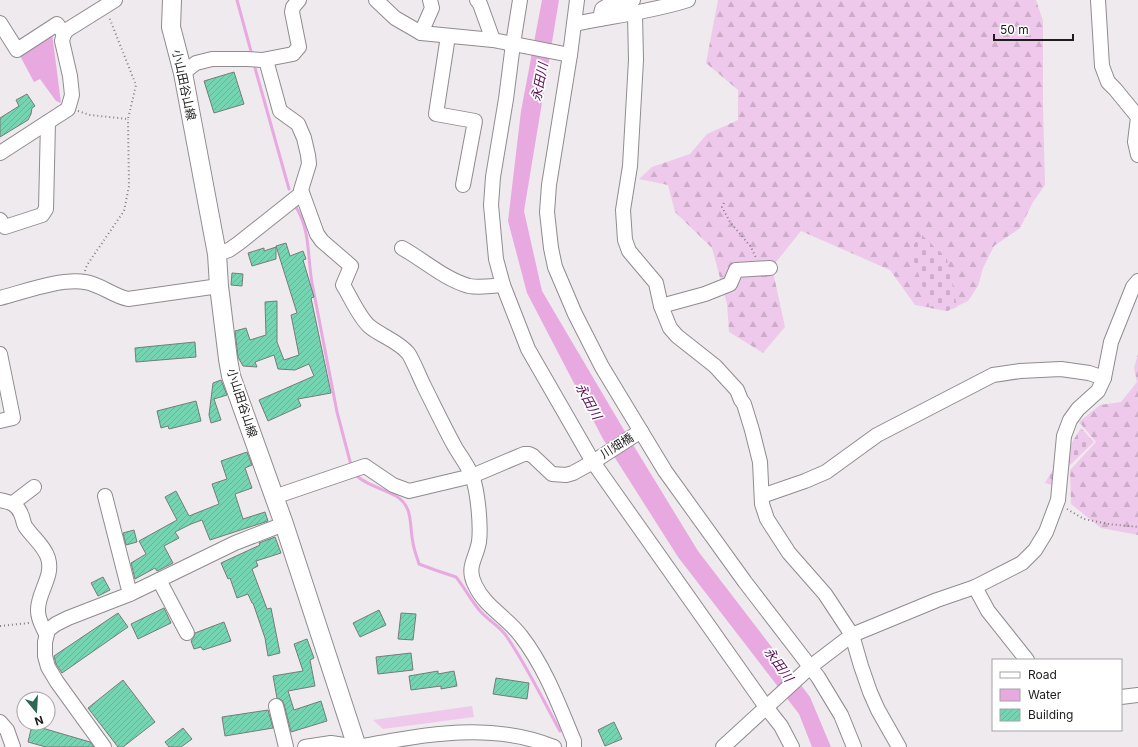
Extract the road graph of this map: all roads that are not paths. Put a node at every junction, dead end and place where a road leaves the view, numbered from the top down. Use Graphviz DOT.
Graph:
graph roads {
  1 [pos="172,0"];
  2 [pos="299,0"];
  3 [pos="376,0"];
  4 [pos="430,0"];
  5 [pos="477,0"];
  6 [pos="520,0"];
  7 [pos="577,0"];
  8 [pos="688,0"];
  9 [pos="1098,0"];
  10 [pos="106,2"];
  11 [pos="634,7"];
  12 [pos="0,23"];
  13 [pos="574,24"];
  14 [pos="421,33"];
  15 [pos="64,34"];
  16 [pos="448,36"];
  17 [pos="493,40"];
  18 [pos="513,44"];
  19 [pos="570,56"];
  20 [pos="266,60"];
  21 [pos="183,73"];
  22 [pos="48,122"];
  23 [pos="0,153"];
  24 [pos="1138,155"];
  25 [pos="463,185"];
  26 [pos="302,193"];
  27 [pos="0,220"];
  28 [pos="402,248"];
  29 [pos="217,254"];
  30 [pos="770,268"];
  31 [pos="1138,281"];
  32 [pos="503,285"];
  33 [pos="219,286"];
  34 [pos="0,298"];
  35 [pos="661,306"];
  36 [pos="0,354"];
  37 [pos="1104,378"];
  38 [pos="0,421"];
  39 [pos="641,431"];
  40 [pos="593,462"];
  41 [pos="472,476"];
  42 [pos="34,487"];
  43 [pos="104,496"];
  44 [pos="762,496"];
  45 [pos="274,497"];
  46 [pos="6,501"];
  47 [pos="284,524"];
  48 [pos="159,580"];
  49 [pos="975,587"];
  50 [pos="130,594"];
  51 [pos="43,628"];
  52 [pos="187,633"];
  53 [pos="852,635"];
  54 [pos="1027,659"];
  55 [pos="810,667"];
  56 [pos="1138,695"];
  57 [pos="1122,697"];
  58 [pos="276,706"];
  59 [pos="766,707"];
  60 [pos="0,722"];
  61 [pos="13,747"];
  62 [pos="104,747"];
  63 [pos="286,747"];
  64 [pos="305,747"];
  65 [pos="357,747"];
  66 [pos="554,747"];
  67 [pos="574,747"];
  68 [pos="723,747"];
  69 [pos="792,747"];
  70 [pos="854,747"];
  71 [pos="899,747"];
  1 -- 21 [label="main road, 小山田谷山線"];
  2 -- 20 [label="street"];
  3 -- 14 [label="street"];
  4 -- 14 [label="street"];
  5 -- 17 [label="street"];
  6 -- 18 [label="street"];
  7 -- 13 [label="street"];
  8 -- 11 [label="street"];
  9 -- 24 [label="street"];
  10 -- 15 [label="street"];
  11 -- 13 [label="street"];
  11 -- 35 [label="street"];
  12 -- 15 [label="street"];
  13 -- 19 [label="street"];
  14 -- 16 [label="street"];
  15 -- 22 [label="street"];
  16 -- 17 [label="street"];
  16 -- 25 [label="street"];
  17 -- 18 [label="street"];
  18 -- 19 [label="street"];
  18 -- 32 [label="street"];
  19 -- 39 [label="street"];
  20 -- 21 [label="street"];
  20 -- 26 [label="street"];
  21 -- 29 [label="main road, 小山田谷山線"];
  22 -- 23 [label="street"];
  22 -- 27 [label="street"];
  26 -- 29 [label="street"];
  26 -- 41 [label="street"];
  28 -- 32 [label="street"];
  29 -- 33 [label="main road, 小山田谷山線"];
  30 -- 35 [label="street"];
  31 -- 37 [label="street"];
  32 -- 40 [label="street"];
  33 -- 34 [label="street"];
  33 -- 45 [label="main road, 小山田谷山線"];
  35 -- 44 [label="street"];
  36 -- 38 [label="street"];
  37 -- 44 [label="street"];
  37 -- 49 [label="street"];
  39 -- 40 [label="street, 川畑橋"];
  39 -- 55 [label="street"];
  40 -- 41 [label="street, 川畑橋"];
  40 -- 59 [label="street"];
  41 -- 45 [label="street"];
  41 -- 67 [label="street"];
  42 -- 46 [label="street"];
  43 -- 50 [label="street"];
  44 -- 53 [label="street"];
  45 -- 47 [label="main road, 小山田谷山線"];
  46 -- 51 [label="street"];
  47 -- 48 [label="street"];
  47 -- 65 [label="main road, 小山田谷山線"];
  48 -- 50 [label="street"];
  48 -- 52 [label="street"];
  49 -- 53 [label="street"];
  49 -- 54 [label="street"];
  50 -- 51 [label="street"];
  51 -- 62 [label="street"];
  53 -- 55 [label="street"];
  53 -- 71 [label="street"];
  55 -- 59 [label="street"];
  55 -- 70 [label="street"];
  56 -- 57 [label="street"];
  58 -- 63 [label="street"];
  59 -- 68 [label="street"];
  59 -- 69 [label="street"];
  60 -- 61 [label="street"];
  64 -- 65 [label="street"];
  65 -- 66 [label="street"];
}
